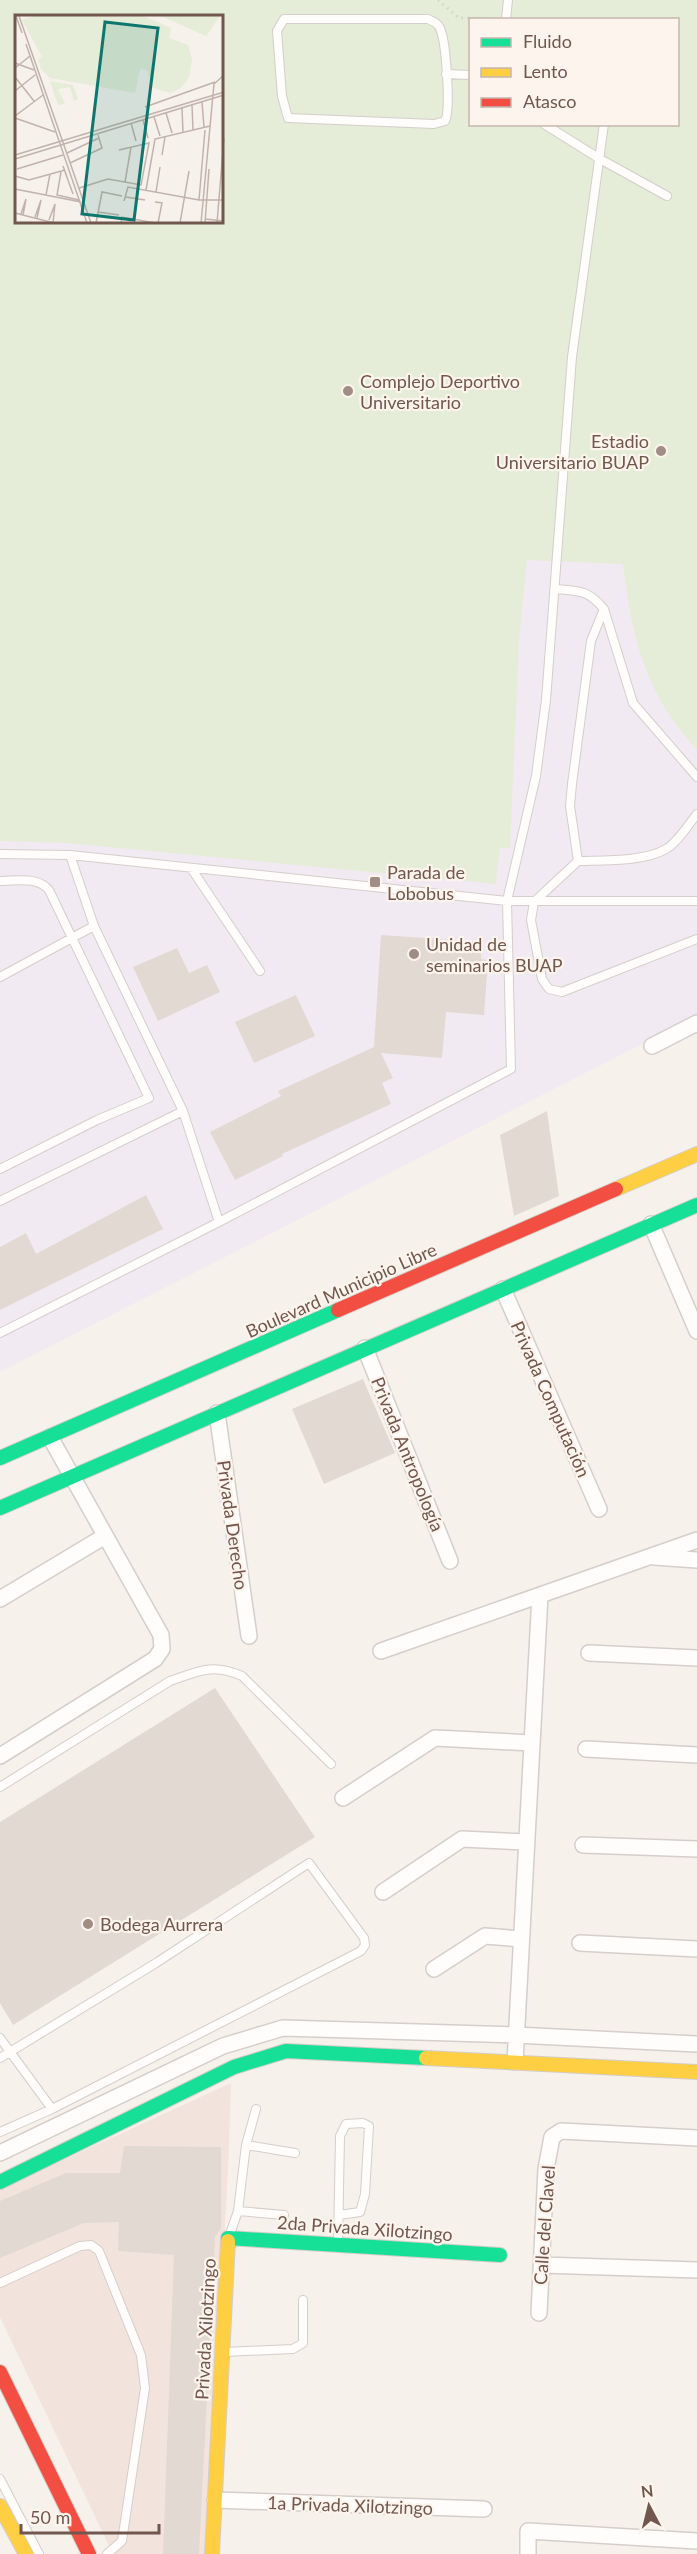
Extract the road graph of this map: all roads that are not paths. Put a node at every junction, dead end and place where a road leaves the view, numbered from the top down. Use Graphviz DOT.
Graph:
graph roads {
  1 [pos="508,0"];
  2 [pos="506,18"];
  3 [pos="446,74"];
  4 [pos="469,75"];
  5 [pos="547,126"];
  6 [pos="604,126"];
  7 [pos="600,159"];
  8 [pos="667,196"];
  9 [pos="556,589"];
  10 [pos="604,609"];
  11 [pos="697,777"];
  12 [pos="697,814"];
  13 [pos="0,854"];
  14 [pos="70,855"];
  15 [pos="578,861"];
  16 [pos="190,868"];
  17 [pos="0,881"];
  18 [pos="507,901"];
  19 [pos="697,901"];
  20 [pos="534,903"];
  21 [pos="94,926"];
  22 [pos="697,939"];
  23 [pos="71,940"];
  24 [pos="260,972"];
  25 [pos="0,978"];
  26 [pos="697,1023"];
  27 [pos="652,1046"];
  28 [pos="183,1111"];
  29 [pos="697,1154"];
  30 [pos="0,1169"];
  31 [pos="0,1201"];
  32 [pos="697,1205"];
  33 [pos="219,1222"];
  34 [pos="651,1224"];
  35 [pos="503,1289"];
  36 [pos="697,1331"];
  37 [pos="0,1333"];
  38 [pos="365,1348"];
  39 [pos="217,1413"];
  40 [pos="50,1437"];
  41 [pos="0,1458"];
  42 [pos="71,1477"];
  43 [pos="0,1508"];
  44 [pos="599,1509"];
  45 [pos="105,1536"];
  46 [pos="697,1540"];
  47 [pos="648,1557"];
  48 [pos="697,1560"];
  49 [pos="450,1561"];
  50 [pos="540,1595"];
  51 [pos="0,1599"];
  52 [pos="249,1636"];
  53 [pos="381,1651"];
  54 [pos="589,1653"];
  55 [pos="697,1658"];
  56 [pos="532,1743"];
  57 [pos="586,1749"];
  58 [pos="697,1755"];
  59 [pos="0,1756"];
  60 [pos="331,1764"];
  61 [pos="0,1787"];
  62 [pos="343,1798"];
  63 [pos="526,1842"];
  64 [pos="583,1845"];
  65 [pos="697,1850"];
  66 [pos="382,1892"];
  67 [pos="521,1939"];
  68 [pos="580,1943"];
  69 [pos="697,1949"];
  70 [pos="434,1969"];
  71 [pos="283,2028"];
  72 [pos="516,2035"];
  73 [pos="0,2038"];
  74 [pos="697,2044"];
  75 [pos="286,2051"];
  76 [pos="9,2053"];
  77 [pos="0,2058"];
  78 [pos="515,2062"];
  79 [pos="697,2072"];
  80 [pos="52,2109"];
  81 [pos="93,2109"];
  82 [pos="256,2109"];
  83 [pos="105,2130"];
  84 [pos="0,2132"];
  85 [pos="697,2138"];
  86 [pos="246,2145"];
  87 [pos="2,2152"];
  88 [pos="295,2153"];
  89 [pos="14,2175"];
  90 [pos="0,2182"];
  91 [pos="238,2211"];
  92 [pos="284,2215"];
  93 [pos="339,2215"];
  94 [pos="228,2238"];
  95 [pos="338,2245"];
  96 [pos="500,2255"];
  97 [pos="542,2265"];
  98 [pos="697,2270"];
  99 [pos="3,2282"];
  100 [pos="303,2300"];
  101 [pos="539,2313"];
  102 [pos="222,2352"];
  103 [pos="1,2384"];
  104 [pos="0,2479"];
  105 [pos="215,2500"];
  106 [pos="0,2506"];
  107 [pos="484,2509"];
  108 [pos="697,2541"];
  109 [pos="26,2554"];
  110 [pos="39,2554"];
  111 [pos="79,2554"];
  112 [pos="89,2554"];
  113 [pos="107,2554"];
  114 [pos="212,2554"];
  115 [pos="528,2554"];
  1 -- 2 [label="lane"];
  3 -- 3 [label="lane"];
  3 -- 4 [label="lane"];
  5 -- 7 [label="lane"];
  6 -- 7 [label="lane"];
  7 -- 8 [label="lane"];
  7 -- 9 [label="lane"];
  9 -- 10 [label="lane"];
  9 -- 18 [label="lane"];
  10 -- 11 [label="lane"];
  10 -- 15 [label="lane"];
  12 -- 15 [label="lane"];
  13 -- 14 [label="lane"];
  14 -- 16 [label="lane"];
  14 -- 21 [label="lane"];
  15 -- 20 [label="lane"];
  16 -- 18 [label="lane"];
  16 -- 24 [label="lane"];
  17 -- 23 [label="lane"];
  18 -- 20 [label="lane"];
  18 -- 33 [label="lane"];
  19 -- 20 [label="lane"];
  20 -- 22 [label="lane"];
  21 -- 23 [label="lane"];
  21 -- 28 [label="lane"];
  23 -- 25 [label="lane"];
  23 -- 30 [label="lane"];
  26 -- 27 [label="street"];
  28 -- 31 [label="lane"];
  28 -- 33 [label="lane"];
  29 -- 40 [label="main road, Boulevard Municipio Libre"];
  32 -- 34 [label="main road"];
  33 -- 37 [label="lane"];
  34 -- 35 [label="main road"];
  34 -- 36 [label="street"];
  35 -- 38 [label="main road"];
  35 -- 44 [label="street, Privada Computación"];
  38 -- 39 [label="main road"];
  38 -- 49 [label="street, Privada Antropología"];
  39 -- 42 [label="main road"];
  39 -- 52 [label="street, Privada Derecho"];
  40 -- 41 [label="main road, Boulevard Municipio Libre"];
  40 -- 42 [label="street"];
  42 -- 43 [label="main road"];
  42 -- 45 [label="street"];
  45 -- 51 [label="street"];
  45 -- 59 [label="street"];
  46 -- 47 [label="street"];
  47 -- 48 [label="street"];
  47 -- 50 [label="street"];
  50 -- 53 [label="street"];
  50 -- 56 [label="street"];
  54 -- 55 [label="street"];
  56 -- 62 [label="street"];
  56 -- 63 [label="street"];
  57 -- 58 [label="street"];
  60 -- 61 [label="lane"];
  63 -- 66 [label="street"];
  63 -- 67 [label="street"];
  64 -- 65 [label="street"];
  67 -- 70 [label="street"];
  67 -- 72 [label="street"];
  68 -- 69 [label="street"];
  71 -- 72 [label="street"];
  71 -- 75 [label="street"];
  71 -- 81 [label="street"];
  72 -- 74 [label="street"];
  72 -- 78 [label="street"];
  73 -- 76 [label="lane"];
  75 -- 78 [label="main road"];
  75 -- 83 [label="main road"];
  76 -- 77 [label="lane"];
  76 -- 80 [label="lane"];
  76 -- 80 [label="lane"];
  78 -- 79 [label="main road"];
  80 -- 84 [label="lane"];
  81 -- 83 [label="street"];
  81 -- 87 [label="street"];
  82 -- 86 [label="lane, Privada Xilotzingo"];
  83 -- 89 [label="main road"];
  85 -- 97 [label="street, Calle del Clavel"];
  86 -- 88 [label="lane"];
  86 -- 91 [label="lane, Privada Xilotzingo"];
  87 -- 89 [label="street"];
  89 -- 90 [label="main road"];
  91 -- 92 [label="lane"];
  91 -- 94 [label="lane, Privada Xilotzingo"];
  93 -- 93 [label="lane"];
  93 -- 95 [label="lane"];
  94 -- 95 [label="main road, 2da Privada Xilotzingo"];
  94 -- 102 [label="main road, Privada Xilotzingo"];
  95 -- 96 [label="main road, 2da Privada Xilotzingo"];
  97 -- 98 [label="street"];
  97 -- 101 [label="street, Calle del Clavel"];
  99 -- 113 [label="lane"];
  100 -- 102 [label="lane"];
  102 -- 105 [label="main road, Privada Xilotzingo"];
  103 -- 111 [label="lane"];
  103 -- 112 [label="main road"];
  104 -- 110 [label="lane"];
  105 -- 107 [label="street, 1a Privada Xilotzingo"];
  105 -- 114 [label="main road, Privada Xilotzingo"];
  106 -- 109 [label="main road"];
  108 -- 115 [label="street"];
}
